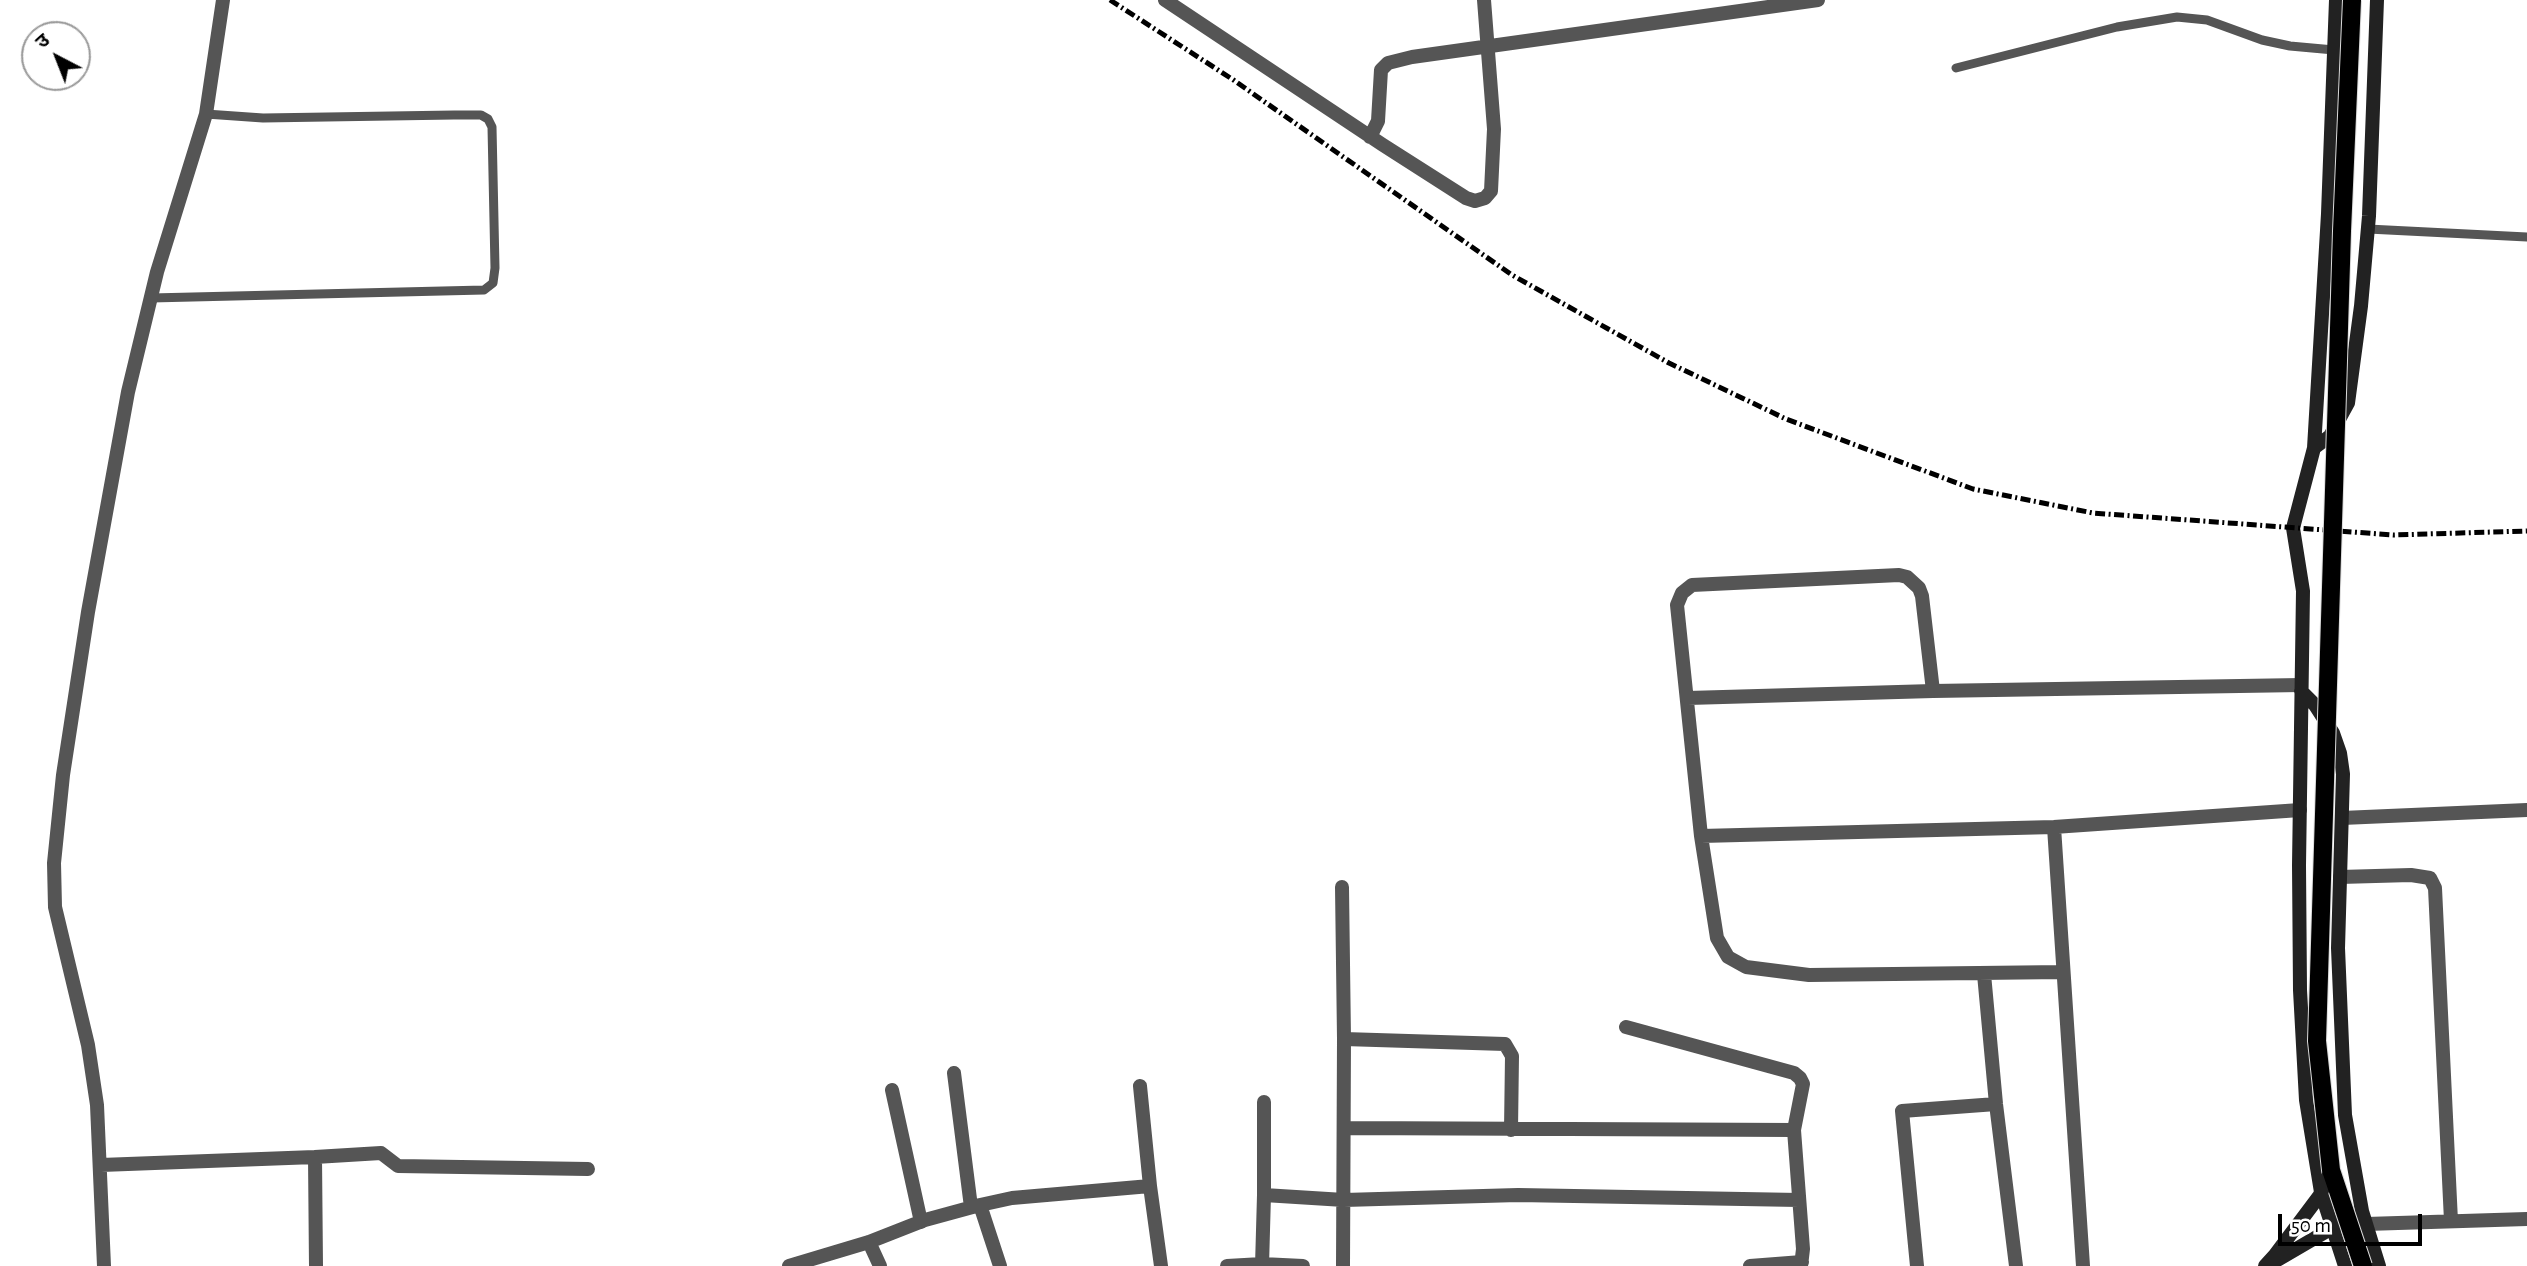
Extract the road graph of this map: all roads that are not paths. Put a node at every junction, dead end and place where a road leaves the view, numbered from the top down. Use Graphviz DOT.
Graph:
graph roads {
  1 [pos="223,0"];
  2 [pos="1165,0"];
  3 [pos="1484,0"];
  4 [pos="1818,0"];
  5 [pos="2336,0"];
  6 [pos="2351,0"];
  7 [pos="2376,0"];
  8 [pos="1487,48"];
  9 [pos="2334,50"];
  10 [pos="1956,68"];
  11 [pos="206,114"];
  12 [pos="1370,137"];
  13 [pos="2368,229"];
  14 [pos="2527,237"];
  15 [pos="151,298"];
  16 [pos="2314,448"];
  17 [pos="2301,688"];
  18 [pos="1933,691"];
  19 [pos="1688,698"];
  20 [pos="2300,810"];
  21 [pos="2527,810"];
  22 [pos="2342,818"];
  23 [pos="2054,827"];
  24 [pos="1701,836"];
  25 [pos="2340,877"];
  26 [pos="1342,887"];
  27 [pos="2063,972"];
  28 [pos="1984,974"];
  29 [pos="1626,1027"];
  30 [pos="1344,1039"];
  31 [pos="954,1073"];
  32 [pos="1140,1086"];
  33 [pos="892,1090"];
  34 [pos="1264,1102"];
  35 [pos="1996,1104"];
  36 [pos="1344,1128"];
  37 [pos="1511,1130"];
  38 [pos="1794,1130"];
  39 [pos="315,1157"];
  40 [pos="101,1165"];
  41 [pos="588,1169"];
  42 [pos="2331,1170"];
  43 [pos="1150,1186"];
  44 [pos="1264,1195"];
  45 [pos="1344,1200"];
  46 [pos="1799,1200"];
  47 [pos="976,1206"];
  48 [pos="2364,1217"];
  49 [pos="2527,1219"];
  50 [pos="2451,1221"];
  51 [pos="921,1222"];
  52 [pos="2332,1228"];
  53 [pos="869,1242"];
  54 [pos="1802,1264"];
  55 [pos="1262,1265"];
  56 [pos="104,1266"];
  57 [pos="316,1266"];
  58 [pos="789,1266"];
  59 [pos="880,1266"];
  60 [pos="1000,1266"];
  61 [pos="1161,1266"];
  62 [pos="1227,1266"];
  63 [pos="1303,1266"];
  64 [pos="1343,1266"];
  65 [pos="1750,1266"];
  66 [pos="1917,1266"];
  67 [pos="2016,1266"];
  68 [pos="2083,1266"];
  69 [pos="2266,1266"];
  70 [pos="2345,1266"];
  71 [pos="2363,1266"];
  72 [pos="2379,1266"];
  1 -- 11 [label="street"];
  2 -- 12 [label="street"];
  3 -- 8 [label="street"];
  4 -- 8 [label="street"];
  5 -- 9 [label="street"];
  6 -- 42 [label="main road, bridge"];
  7 -- 13 [label="street"];
  8 -- 12 [label="street"];
  8 -- 12 [label="street"];
  9 -- 10 [label="lane"];
  9 -- 16 [label="street"];
  11 -- 15 [label="street"];
  11 -- 15 [label="lane"];
  13 -- 14 [label="lane"];
  13 -- 16 [label="street"];
  15 -- 40 [label="street"];
  16 -- 17 [label="street"];
  17 -- 18 [label="street"];
  17 -- 20 [label="street"];
  17 -- 22 [label="street"];
  18 -- 19 [label="street"];
  18 -- 19 [label="street"];
  19 -- 24 [label="street"];
  20 -- 23 [label="street"];
  20 -- 52 [label="street"];
  21 -- 22 [label="street"];
  22 -- 25 [label="street"];
  23 -- 24 [label="street"];
  23 -- 27 [label="street"];
  24 -- 28 [label="street"];
  25 -- 48 [label="street"];
  25 -- 50 [label="street"];
  26 -- 30 [label="street"];
  27 -- 28 [label="street"];
  27 -- 68 [label="street"];
  28 -- 35 [label="street"];
  29 -- 38 [label="street"];
  30 -- 36 [label="street"];
  30 -- 37 [label="street"];
  31 -- 47 [label="street"];
  32 -- 43 [label="street"];
  33 -- 51 [label="street"];
  34 -- 44 [label="street"];
  35 -- 66 [label="street"];
  35 -- 67 [label="street"];
  36 -- 37 [label="street"];
  36 -- 45 [label="street"];
  37 -- 38 [label="street"];
  38 -- 46 [label="street"];
  39 -- 40 [label="street"];
  39 -- 41 [label="street"];
  39 -- 57 [label="street"];
  40 -- 56 [label="street"];
  42 -- 69 [label="street, bridge"];
  42 -- 71 [label="main road, bridge"];
  43 -- 47 [label="street"];
  43 -- 61 [label="street"];
  44 -- 45 [label="street"];
  44 -- 55 [label="street"];
  45 -- 46 [label="street"];
  45 -- 64 [label="street"];
  46 -- 54 [label="street"];
  47 -- 51 [label="street"];
  47 -- 60 [label="street"];
  48 -- 50 [label="street"];
  48 -- 52 [label="street"];
  48 -- 72 [label="street"];
  49 -- 50 [label="street"];
  51 -- 53 [label="street"];
  52 -- 69 [label="street"];
  52 -- 70 [label="street"];
  53 -- 58 [label="street"];
  53 -- 59 [label="street"];
  54 -- 65 [label="street"];
  55 -- 62 [label="street"];
  55 -- 63 [label="street"];
}
